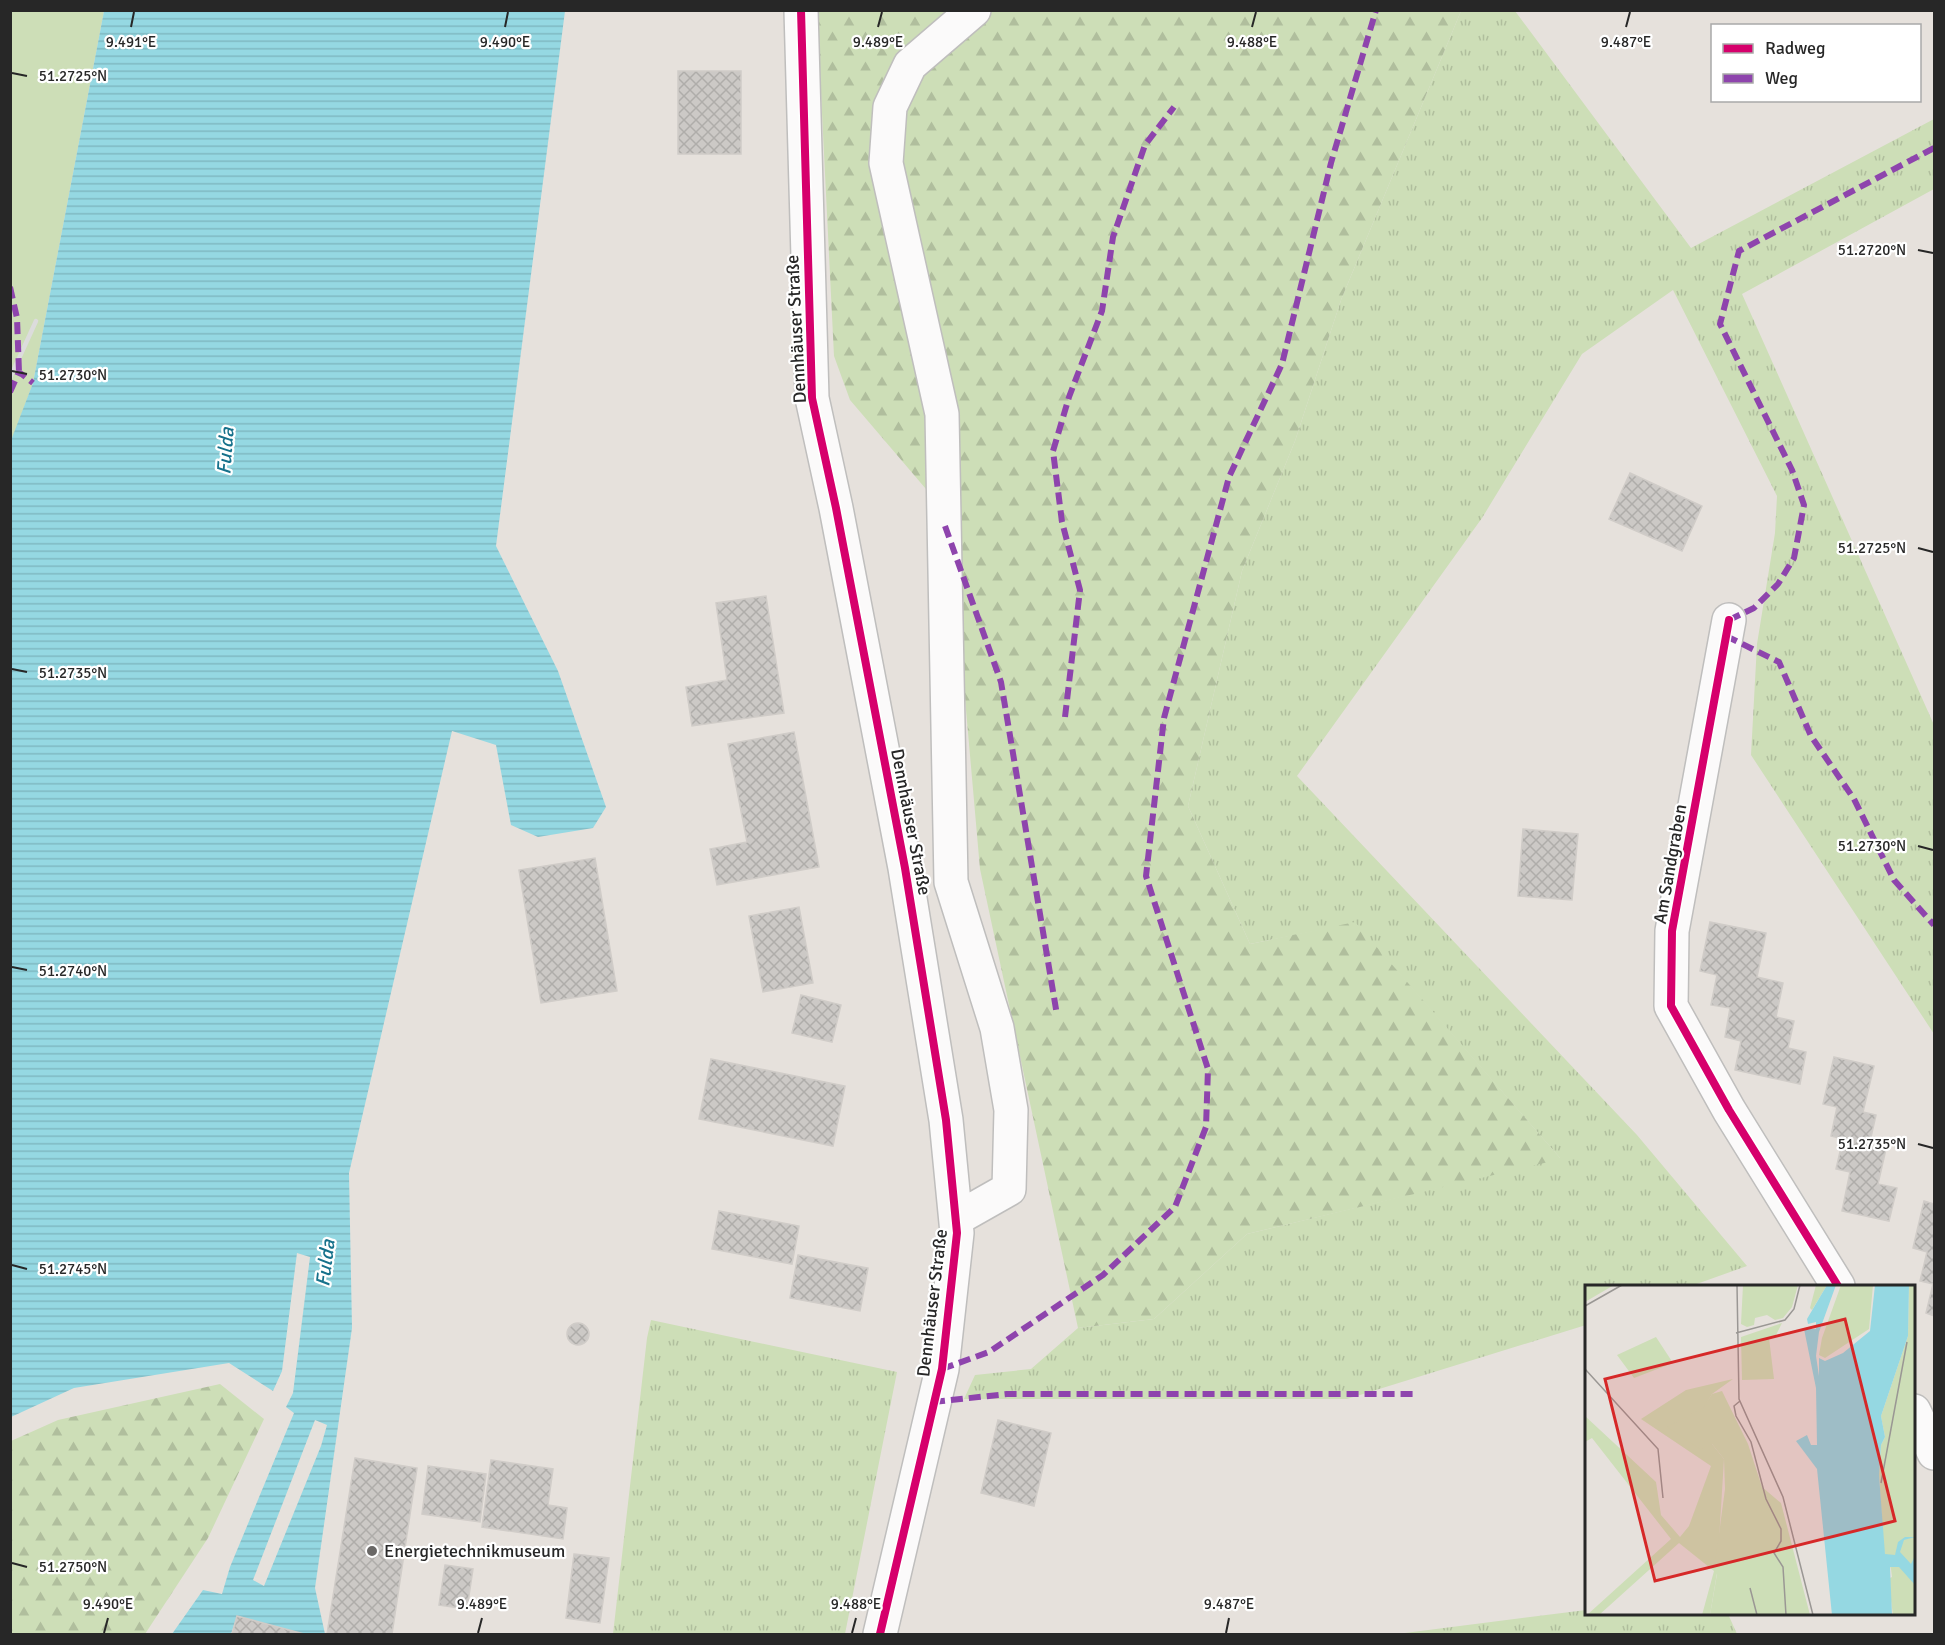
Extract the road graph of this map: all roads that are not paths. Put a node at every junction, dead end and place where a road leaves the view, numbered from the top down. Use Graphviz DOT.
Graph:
graph roads {
  1 [pos="801,10"];
  2 [pos="974,10"];
  3 [pos="1729,620"];
  4 [pos="956,1219"];
  5 [pos="1837,1285"];
  6 [pos="1915,1413"];
  7 [pos="1935,1453"];
  8 [pos="880,1635"];
  1 -- 4 [label="street, Dennhäuser Straße"];
  2 -- 4 [label="street"];
  3 -- 5 [label="street, Am Sandgraben"];
  4 -- 8 [label="street, Dennhäuser Straße"];
  6 -- 7 [label="street"];
}
